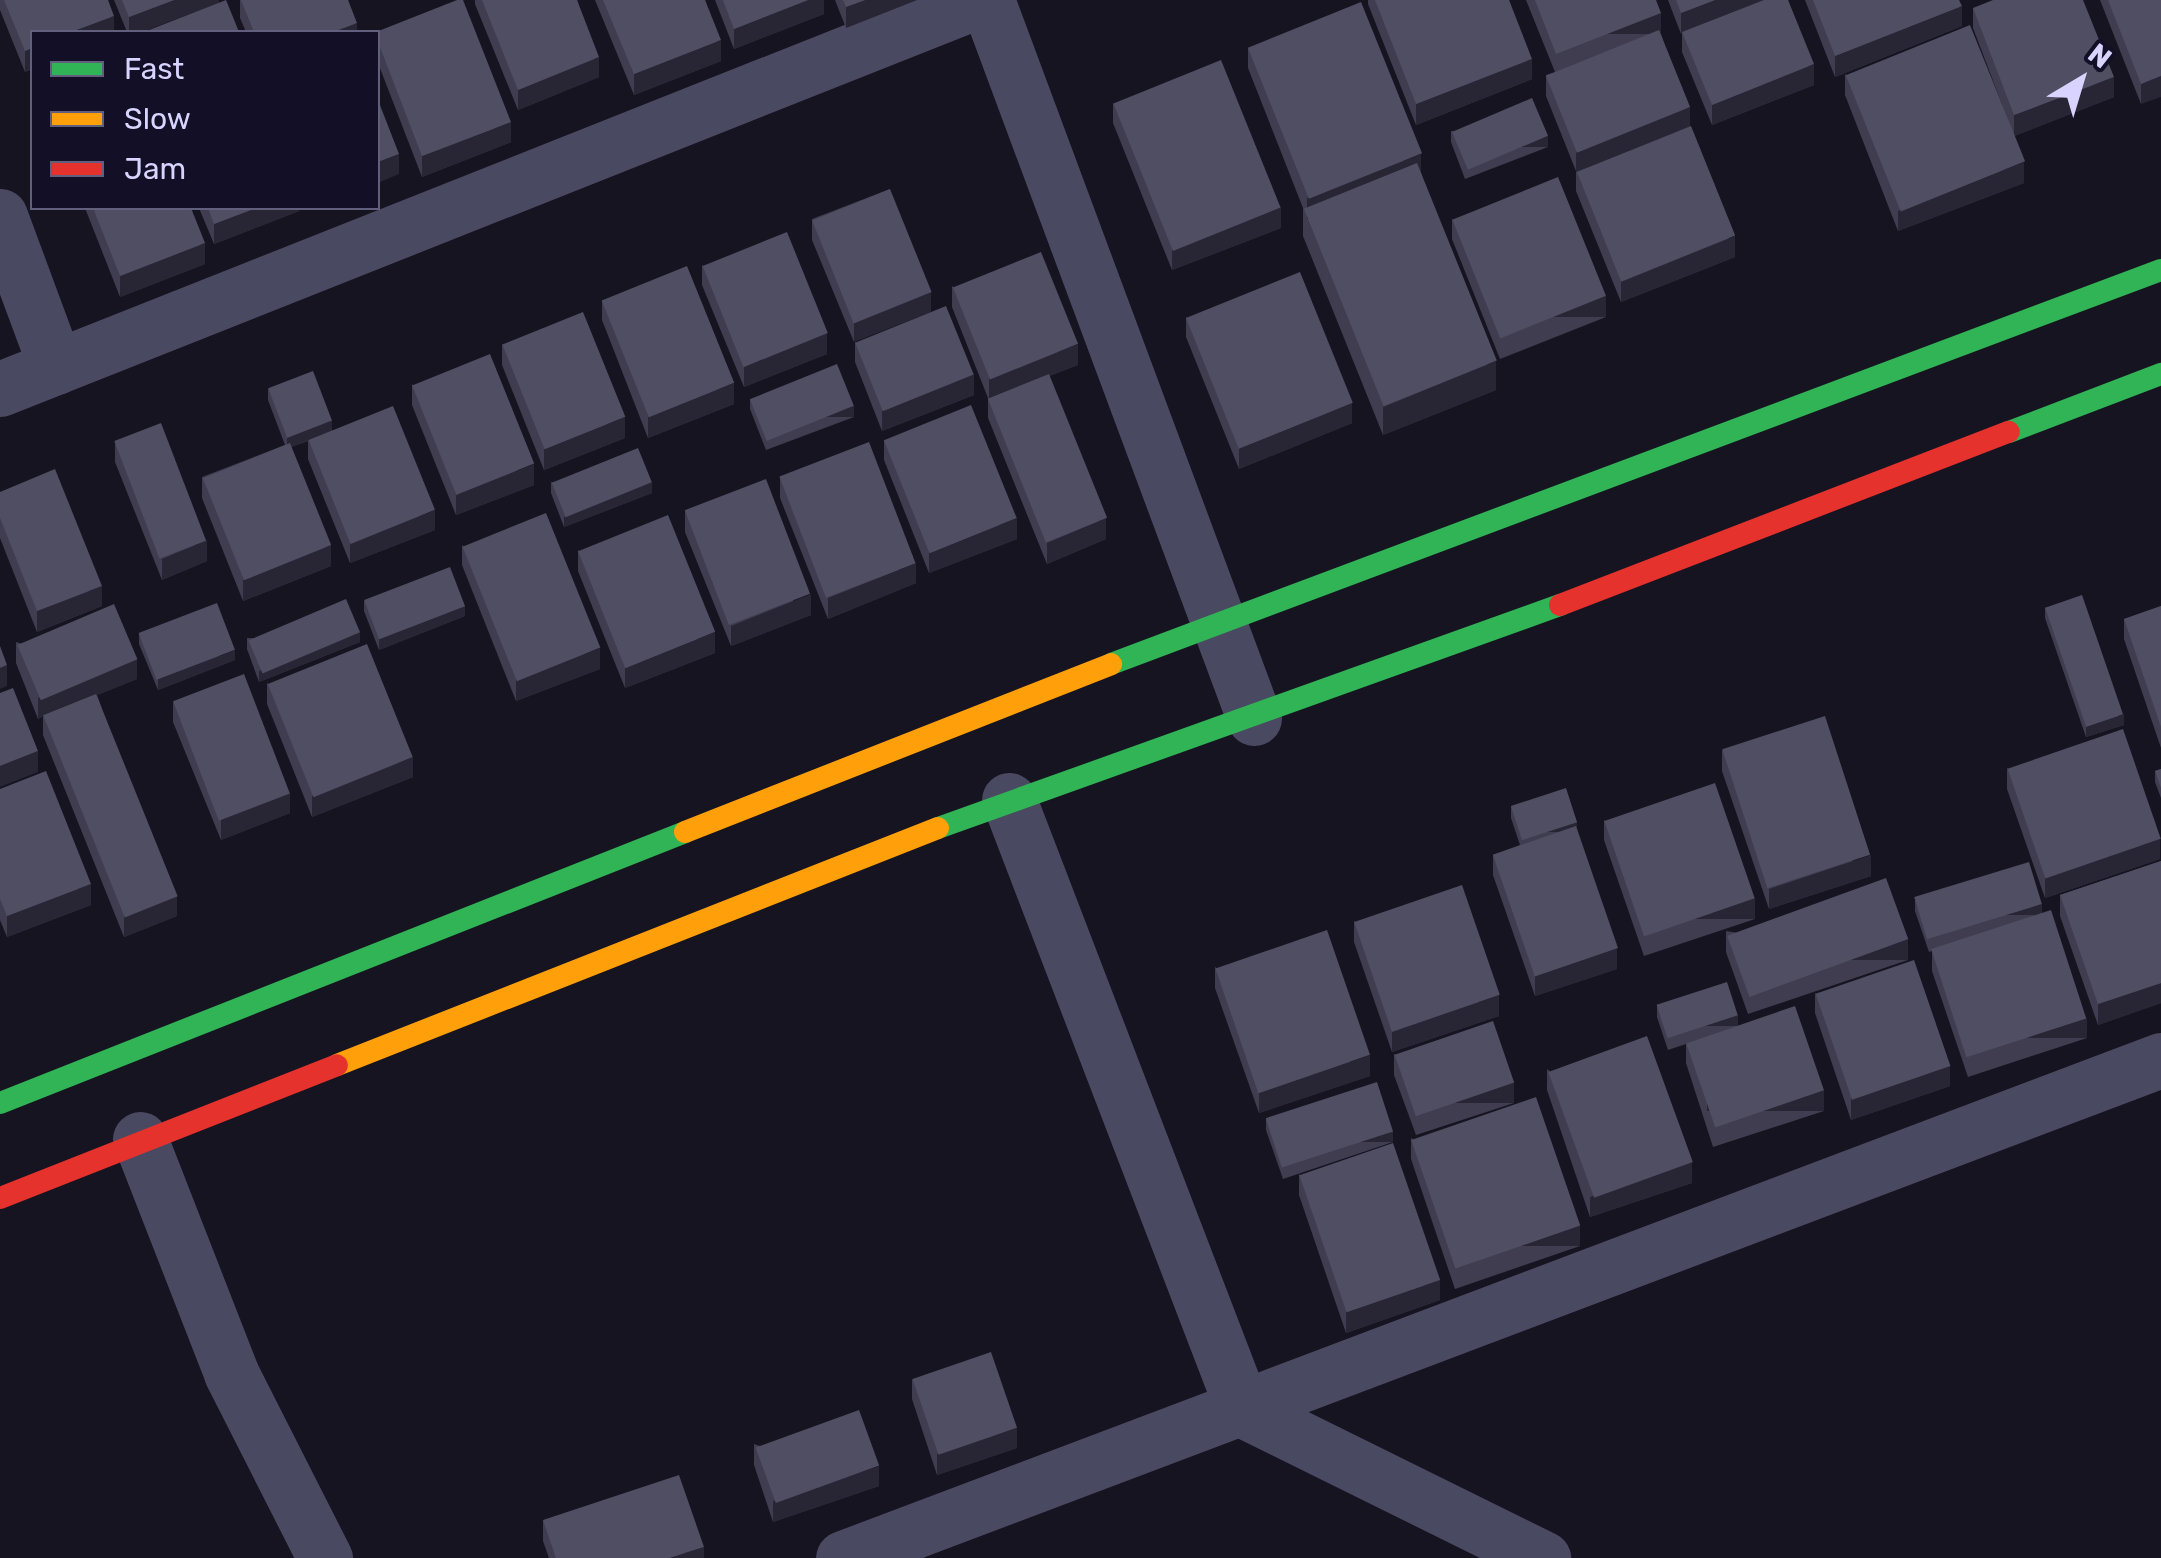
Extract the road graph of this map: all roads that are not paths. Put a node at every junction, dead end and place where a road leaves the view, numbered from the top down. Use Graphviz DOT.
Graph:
graph roads {
  1 [pos="983,0"];
  2 [pos="0,216"];
  3 [pos="2161,270"];
  4 [pos="56,367"];
  5 [pos="2161,374"];
  6 [pos="0,389"];
  7 [pos="1219,621"];
  8 [pos="1254,718"];
  9 [pos="1009,800"];
  10 [pos="2161,1060"];
  11 [pos="0,1103"];
  12 [pos="140,1140"];
  13 [pos="0,1198"];
  14 [pos="1242,1410"];
  15 [pos="326,1558"];
  16 [pos="843,1558"];
  17 [pos="1544,1558"];
  1 -- 4 [label="street"];
  1 -- 7 [label="street"];
  2 -- 4 [label="street"];
  3 -- 7 [label="street"];
  4 -- 6 [label="street"];
  5 -- 8 [label="street"];
  7 -- 8 [label="street"];
  7 -- 11 [label="street"];
  8 -- 9 [label="street"];
  9 -- 12 [label="street"];
  9 -- 14 [label="street"];
  10 -- 14 [label="street"];
  12 -- 13 [label="street"];
  12 -- 15 [label="street"];
  14 -- 16 [label="street"];
  14 -- 17 [label="street"];
}
